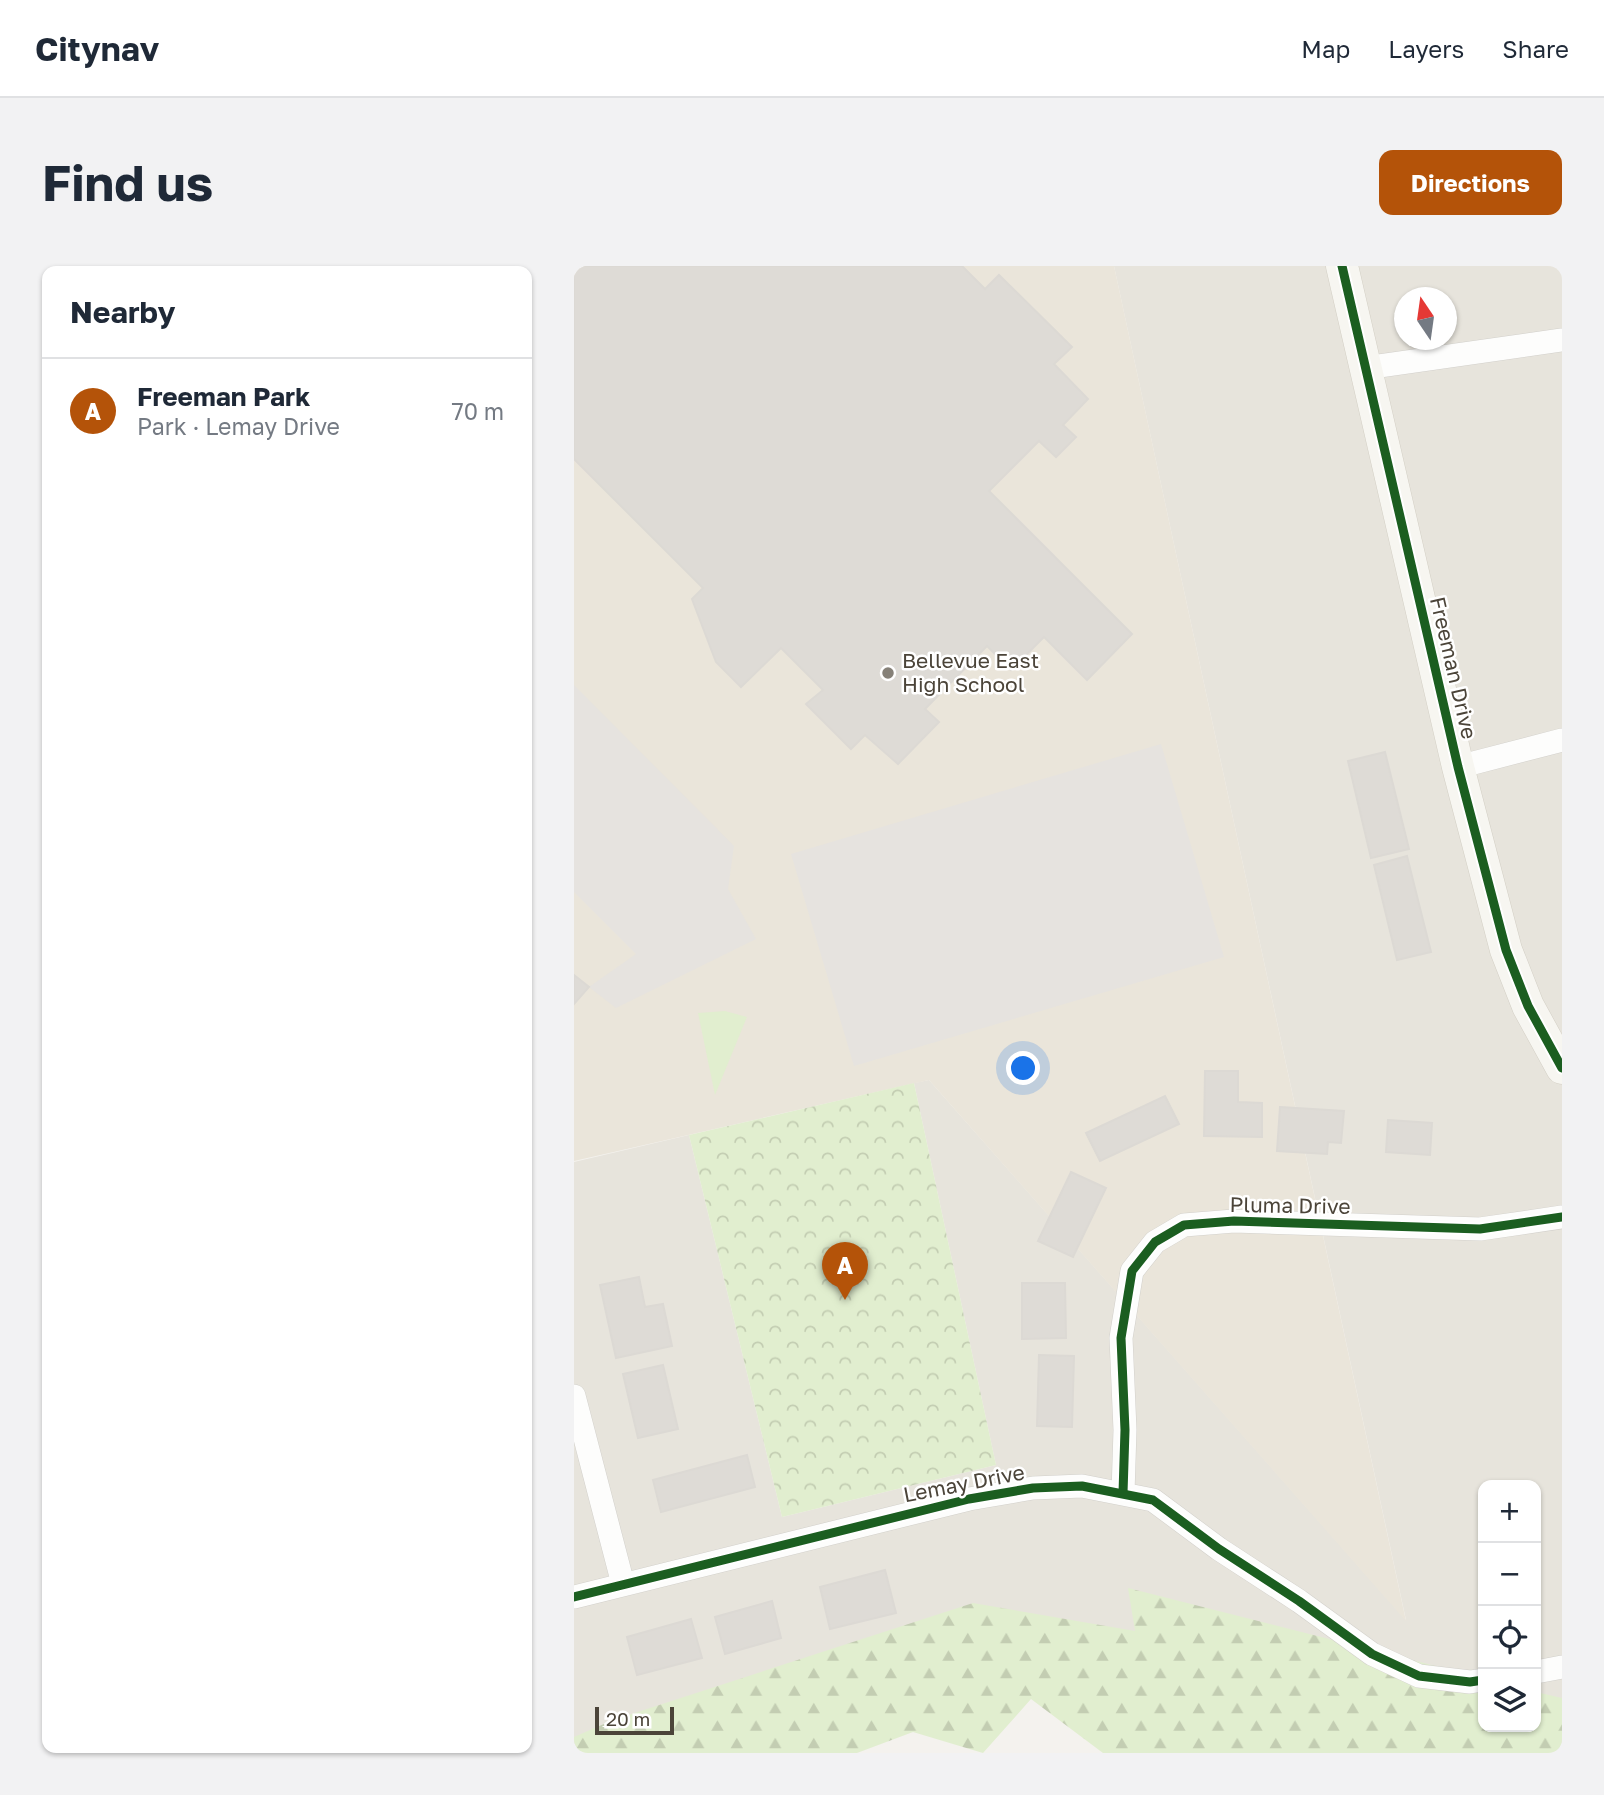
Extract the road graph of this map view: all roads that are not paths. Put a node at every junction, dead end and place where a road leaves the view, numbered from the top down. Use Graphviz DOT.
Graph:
graph roads {
  1 [pos="1342,266"];
  2 [pos="1562,340"];
  3 [pos="1365,368"];
  4 [pos="1562,740"];
  5 [pos="1458,767"];
  6 [pos="1562,1068"];
  7 [pos="1562,1217"];
  8 [pos="574,1396"];
  9 [pos="1123,1493"];
  10 [pos="623,1584"];
  11 [pos="574,1597"];
  12 [pos="1562,1667"];
  13 [pos="1541,1671"];
  14 [pos="1478,1681"];
  1 -- 3 [label="street, Freeman Drive"];
  2 -- 3 [label="street"];
  3 -- 5 [label="street, Freeman Drive"];
  4 -- 5 [label="street"];
  5 -- 6 [label="street, Freeman Drive"];
  7 -- 9 [label="street, Pluma Drive"];
  8 -- 10 [label="street"];
  9 -- 10 [label="street, Lemay Drive"];
  9 -- 14 [label="street, Lemay Drive"];
  10 -- 11 [label="street, Lemay Drive"];
  12 -- 13 [label="street"];
}
